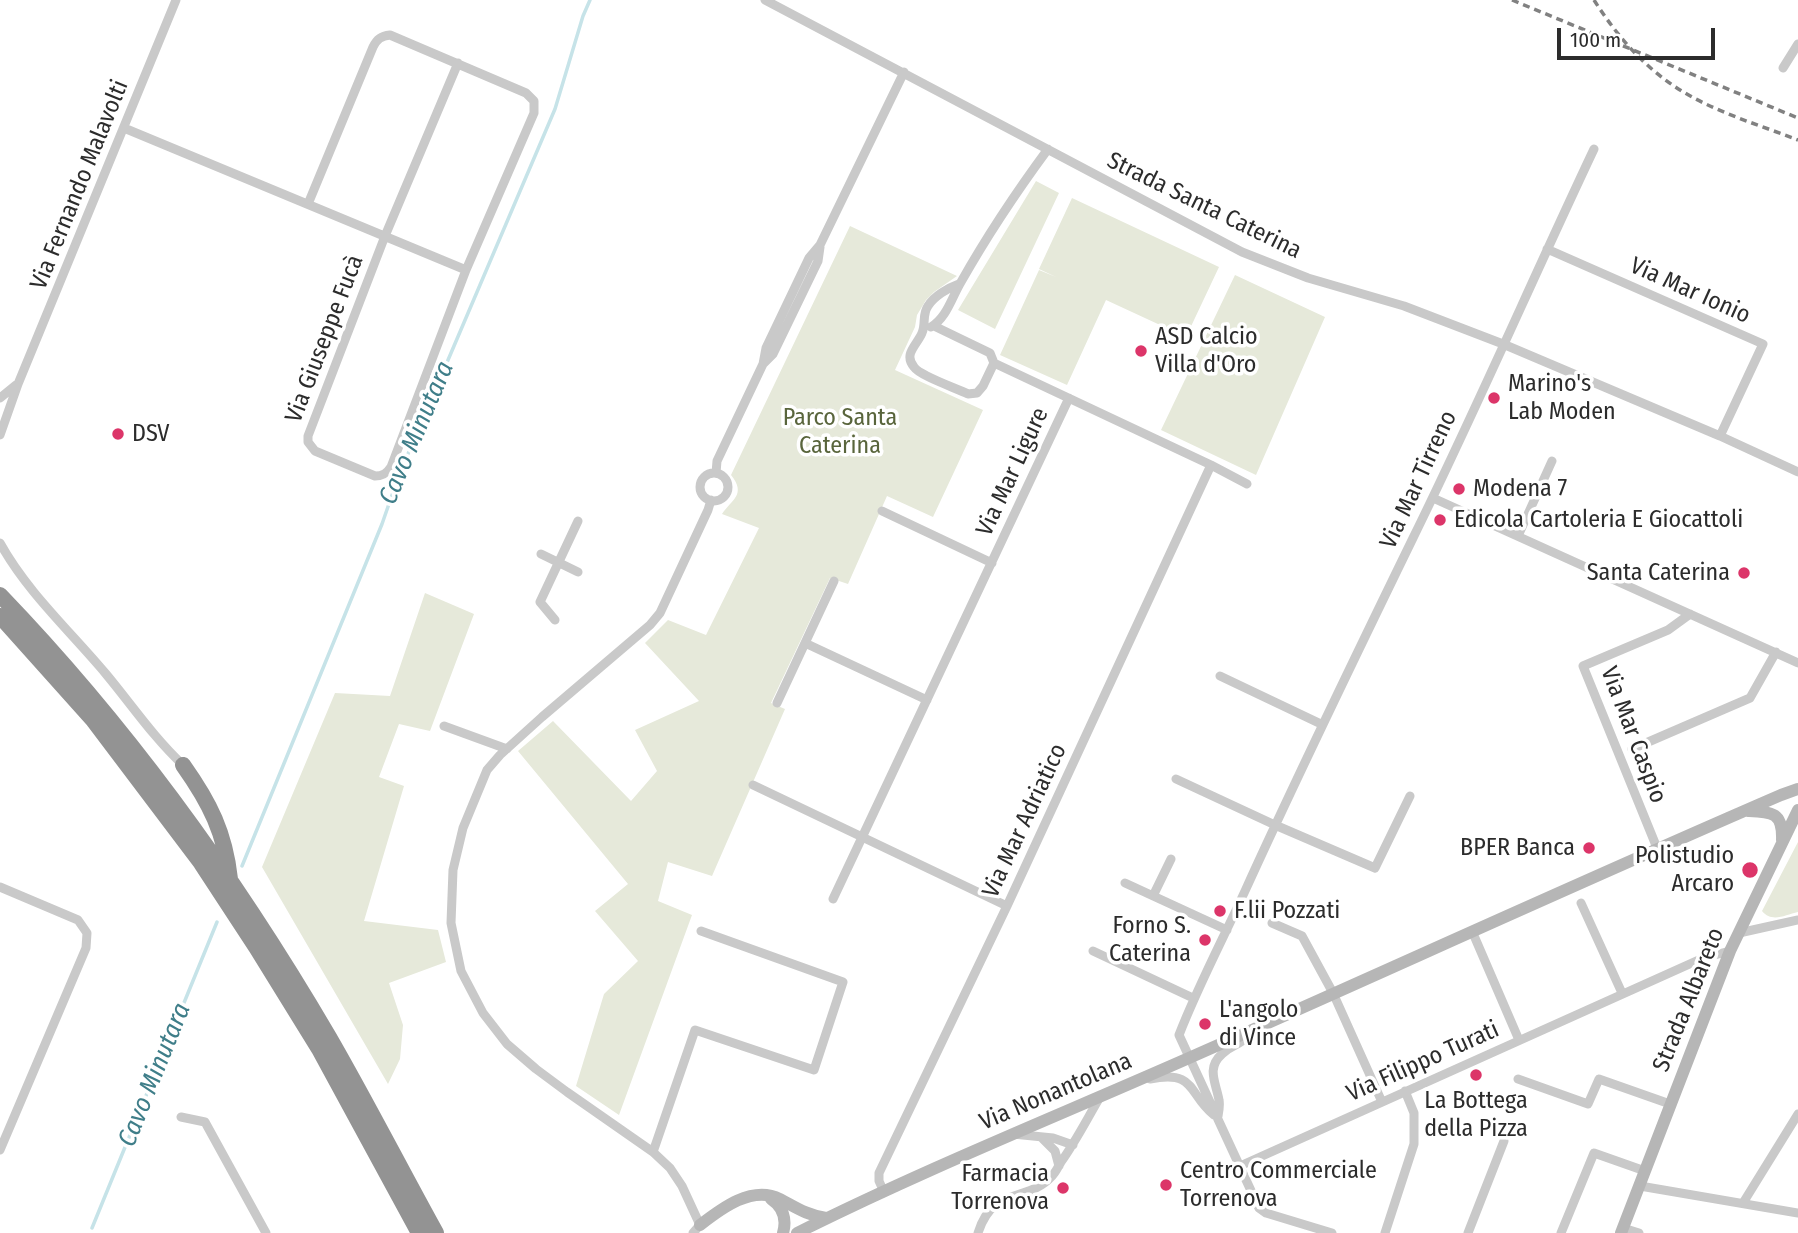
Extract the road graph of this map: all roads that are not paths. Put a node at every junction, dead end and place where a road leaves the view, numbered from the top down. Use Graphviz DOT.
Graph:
graph roads {
  1 [pos="176,0"];
  2 [pos="765,0"];
  3 [pos="1798,44"];
  4 [pos="458,63"];
  5 [pos="1783,68"];
  6 [pos="904,72"];
  7 [pos="124,128"];
  8 [pos="1048,149"];
  9 [pos="1594,149"];
  10 [pos="307,204"];
  11 [pos="385,236"];
  12 [pos="1547,248"];
  13 [pos="466,270"];
  14 [pos="959,284"];
  15 [pos="934,326"];
  16 [pos="923,331"];
  17 [pos="1503,344"];
  18 [pos="994,363"];
  19 [pos="18,384"];
  20 [pos="0,398"];
  21 [pos="1069,398"];
  22 [pos="3,423"];
  23 [pos="0,435"];
  24 [pos="1720,436"];
  25 [pos="1552,461"];
  26 [pos="1211,465"];
  27 [pos="1798,472"];
  28 [pos="716,473"];
  29 [pos="1247,484"];
  30 [pos="1433,498"];
  31 [pos="710,500"];
  32 [pos="882,511"];
  33 [pos="578,521"];
  34 [pos="1518,536"];
  35 [pos="0,543"];
  36 [pos="541,554"];
  37 [pos="558,562"];
  38 [pos="992,563"];
  39 [pos="578,572"];
  40 [pos="834,581"];
  41 [pos="0,595"];
  42 [pos="1690,614"];
  43 [pos="1,618"];
  44 [pos="555,620"];
  45 [pos="805,643"];
  46 [pos="1776,652"];
  47 [pos="1798,663"];
  48 [pos="1220,676"];
  49 [pos="927,700"];
  50 [pos="777,703"];
  51 [pos="1321,724"];
  52 [pos="444,726"];
  53 [pos="1632,748"];
  54 [pos="507,749"];
  55 [pos="183,765"];
  56 [pos="1176,779"];
  57 [pos="753,785"];
  58 [pos="1798,789"];
  59 [pos="1410,796"];
  60 [pos="1798,810"];
  61 [pos="1744,811"];
  62 [pos="1275,825"];
  63 [pos="862,837"];
  64 [pos="1782,844"];
  65 [pos="1657,848"];
  66 [pos="1171,859"];
  67 [pos="230,882"];
  68 [pos="1125,883"];
  69 [pos="0,887"];
  70 [pos="1153,895"];
  71 [pos="833,899"];
  72 [pos="1581,903"];
  73 [pos="1007,906"];
  74 [pos="1798,920"];
  75 [pos="1272,923"];
  76 [pos="1227,930"];
  77 [pos="701,931"];
  78 [pos="1472,931"];
  79 [pos="1739,933"];
  80 [pos="1093,951"];
  81 [pos="1730,951"];
  82 [pos="1333,993"];
  83 [pos="1622,993"];
  84 [pos="1193,998"];
  85 [pos="1253,1029"];
  86 [pos="1519,1040"];
  87 [pos="1189,1058"];
  88 [pos="1518,1079"];
  89 [pos="1133,1082"];
  90 [pos="1405,1091"];
  91 [pos="1100,1097"];
  92 [pos="1382,1102"];
  93 [pos="1670,1104"];
  94 [pos="1798,1114"];
  95 [pos="181,1117"];
  96 [pos="1218,1118"];
  97 [pos="1011,1134"];
  98 [pos="1041,1137"];
  99 [pos="1504,1141"];
  100 [pos="1,1145"];
  101 [pos="1073,1145"];
  102 [pos="653,1152"];
  103 [pos="1059,1166"];
  104 [pos="1240,1166"];
  105 [pos="1646,1171"];
  106 [pos="1640,1186"];
  107 [pos="884,1192"];
  108 [pos="761,1194"];
  109 [pos="1742,1203"];
  110 [pos="1798,1213"];
  111 [pos="826,1218"];
  112 [pos="697,1229"];
  113 [pos="1622,1231"];
  114 [pos="265,1233"];
  115 [pos="419,1233"];
  116 [pos="436,1233"];
  117 [pos="783,1233"];
  118 [pos="797,1233"];
  119 [pos="815,1233"];
  120 [pos="978,1233"];
  121 [pos="1332,1233"];
  122 [pos="1385,1233"];
  123 [pos="1468,1233"];
  124 [pos="1561,1233"];
  125 [pos="1639,1233"];
  1 -- 7 [label="street, Via Fernando Malavolti"];
  2 -- 6 [label="street, Strada Santa Caterina"];
  3 -- 5 [label="street"];
  4 -- 10 [label="street, Via Giuseppe Fucà"];
  4 -- 11 [label="street, Via Giuseppe Fucà"];
  4 -- 13 [label="street, Via Giuseppe Fucà"];
  6 -- 8 [label="street, Strada Santa Caterina"];
  6 -- 28 [label="street"];
  7 -- 10 [label="street, Via Giuseppe Fucà"];
  7 -- 19 [label="street, Via Fernando Malavolti"];
  8 -- 14 [label="street"];
  8 -- 17 [label="street, Strada Santa Caterina"];
  9 -- 12 [label="street, Via Mar Tirreno"];
  10 -- 11 [label="street, Via Giuseppe Fucà"];
  11 -- 13 [label="street, Via Giuseppe Fucà"];
  11 -- 13 [label="street, Via Giuseppe Fucà"];
  12 -- 17 [label="street, Via Mar Tirreno"];
  12 -- 24 [label="street, Via Mar Ionio"];
  14 -- 15 [label="street"];
  14 -- 16 [label="street"];
  15 -- 16 [label="street"];
  15 -- 18 [label="street"];
  16 -- 18 [label="street"];
  17 -- 24 [label="street, Strada Santa Caterina"];
  17 -- 30 [label="street, Via Mar Tirreno"];
  18 -- 21 [label="street"];
  19 -- 20 [label="street, Via Fernando Malavolti"];
  19 -- 22 [label="street, Via Fernando Malavolti"];
  21 -- 26 [label="street"];
  21 -- 38 [label="street, Via Mar Ligure"];
  22 -- 23 [label="street, Via Fernando Malavolti"];
  24 -- 27 [label="street, Strada Santa Caterina"];
  25 -- 34 [label="street"];
  26 -- 29 [label="street"];
  26 -- 73 [label="street, Via Mar Adriatico"];
  28 -- 31 [label="street"];
  28 -- 31 [label="street"];
  30 -- 34 [label="street"];
  30 -- 51 [label="street, Via Mar Tirreno"];
  31 -- 54 [label="street"];
  32 -- 38 [label="street, Via Mar Ligure"];
  33 -- 37 [label="street"];
  34 -- 42 [label="street"];
  35 -- 55 [label="street"];
  36 -- 37 [label="street"];
  37 -- 39 [label="street"];
  37 -- 44 [label="street"];
  38 -- 49 [label="street, Via Mar Ligure"];
  40 -- 45 [label="street"];
  41 -- 67 [label="highway"];
  42 -- 46 [label="street"];
  42 -- 65 [label="street, Via Mar Caspio"];
  43 -- 115 [label="highway"];
  45 -- 49 [label="street"];
  45 -- 50 [label="street"];
  46 -- 47 [label="street"];
  46 -- 53 [label="street"];
  48 -- 51 [label="street"];
  49 -- 63 [label="street, Via Mar Ligure"];
  51 -- 62 [label="street, Via Mar Tirreno"];
  52 -- 54 [label="street"];
  54 -- 102 [label="street"];
  55 -- 67 [label="highway"];
  56 -- 62 [label="street"];
  57 -- 63 [label="street"];
  58 -- 61 [label="main road, Via Nonantolana"];
  59 -- 62 [label="street"];
  60 -- 64 [label="main road, Strada Albareto"];
  61 -- 64 [label="main road"];
  61 -- 65 [label="main road, Via Nonantolana"];
  62 -- 76 [label="street, Via Mar Tirreno"];
  63 -- 71 [label="street, Via Mar Ligure"];
  63 -- 73 [label="street"];
  64 -- 79 [label="main road, Strada Albareto"];
  65 -- 78 [label="main road, Via Nonantolana"];
  66 -- 70 [label="street"];
  67 -- 116 [label="highway"];
  68 -- 70 [label="street"];
  69 -- 100 [label="street"];
  70 -- 76 [label="street"];
  72 -- 83 [label="street"];
  73 -- 107 [label="street, Via Mar Adriatico"];
  74 -- 79 [label="street"];
  75 -- 82 [label="street"];
  76 -- 84 [label="street, Via Mar Tirreno"];
  77 -- 102 [label="street"];
  78 -- 82 [label="main road, Via Nonantolana"];
  78 -- 86 [label="street"];
  79 -- 81 [label="main road, Strada Albareto"];
  80 -- 84 [label="street"];
  81 -- 83 [label="street, Via Filippo Turati"];
  81 -- 93 [label="main road, Strada Albareto"];
  82 -- 85 [label="main road, Via Nonantolana"];
  82 -- 92 [label="street"];
  83 -- 86 [label="street, Via Filippo Turati"];
  84 -- 87 [label="street, Via Mar Tirreno"];
  85 -- 87 [label="main road, Via Nonantolana"];
  85 -- 96 [label="street"];
  86 -- 90 [label="street, Via Filippo Turati"];
  87 -- 89 [label="main road, Via Nonantolana"];
  87 -- 96 [label="street, Via Mar Tirreno"];
  88 -- 93 [label="street"];
  89 -- 91 [label="main road, Via Nonantolana"];
  89 -- 96 [label="street"];
  90 -- 92 [label="street, Via Filippo Turati"];
  90 -- 122 [label="street"];
  91 -- 97 [label="main road, Via Nonantolana"];
  91 -- 101 [label="street"];
  92 -- 104 [label="street, Via Filippo Turati"];
  93 -- 105 [label="main road, Strada Albareto"];
  94 -- 109 [label="street"];
  95 -- 114 [label="street"];
  96 -- 104 [label="street"];
  97 -- 98 [label="street"];
  97 -- 107 [label="main road, Via Nonantolana"];
  98 -- 101 [label="street"];
  98 -- 103 [label="street"];
  99 -- 123 [label="street"];
  101 -- 103 [label="street"];
  102 -- 112 [label="street"];
  103 -- 120 [label="street"];
  104 -- 121 [label="street"];
  105 -- 106 [label="main road, Strada Albareto"];
  105 -- 124 [label="street"];
  106 -- 109 [label="street"];
  106 -- 113 [label="main road, Strada Albareto"];
  107 -- 111 [label="main road, Via Nonantolana"];
  108 -- 111 [label="main road"];
  108 -- 112 [label="main road"];
  108 -- 117 [label="main road"];
  109 -- 110 [label="street"];
  111 -- 118 [label="main road, Via Nonantolana"];
  111 -- 119 [label="main road"];
  113 -- 125 [label="street"];
}
